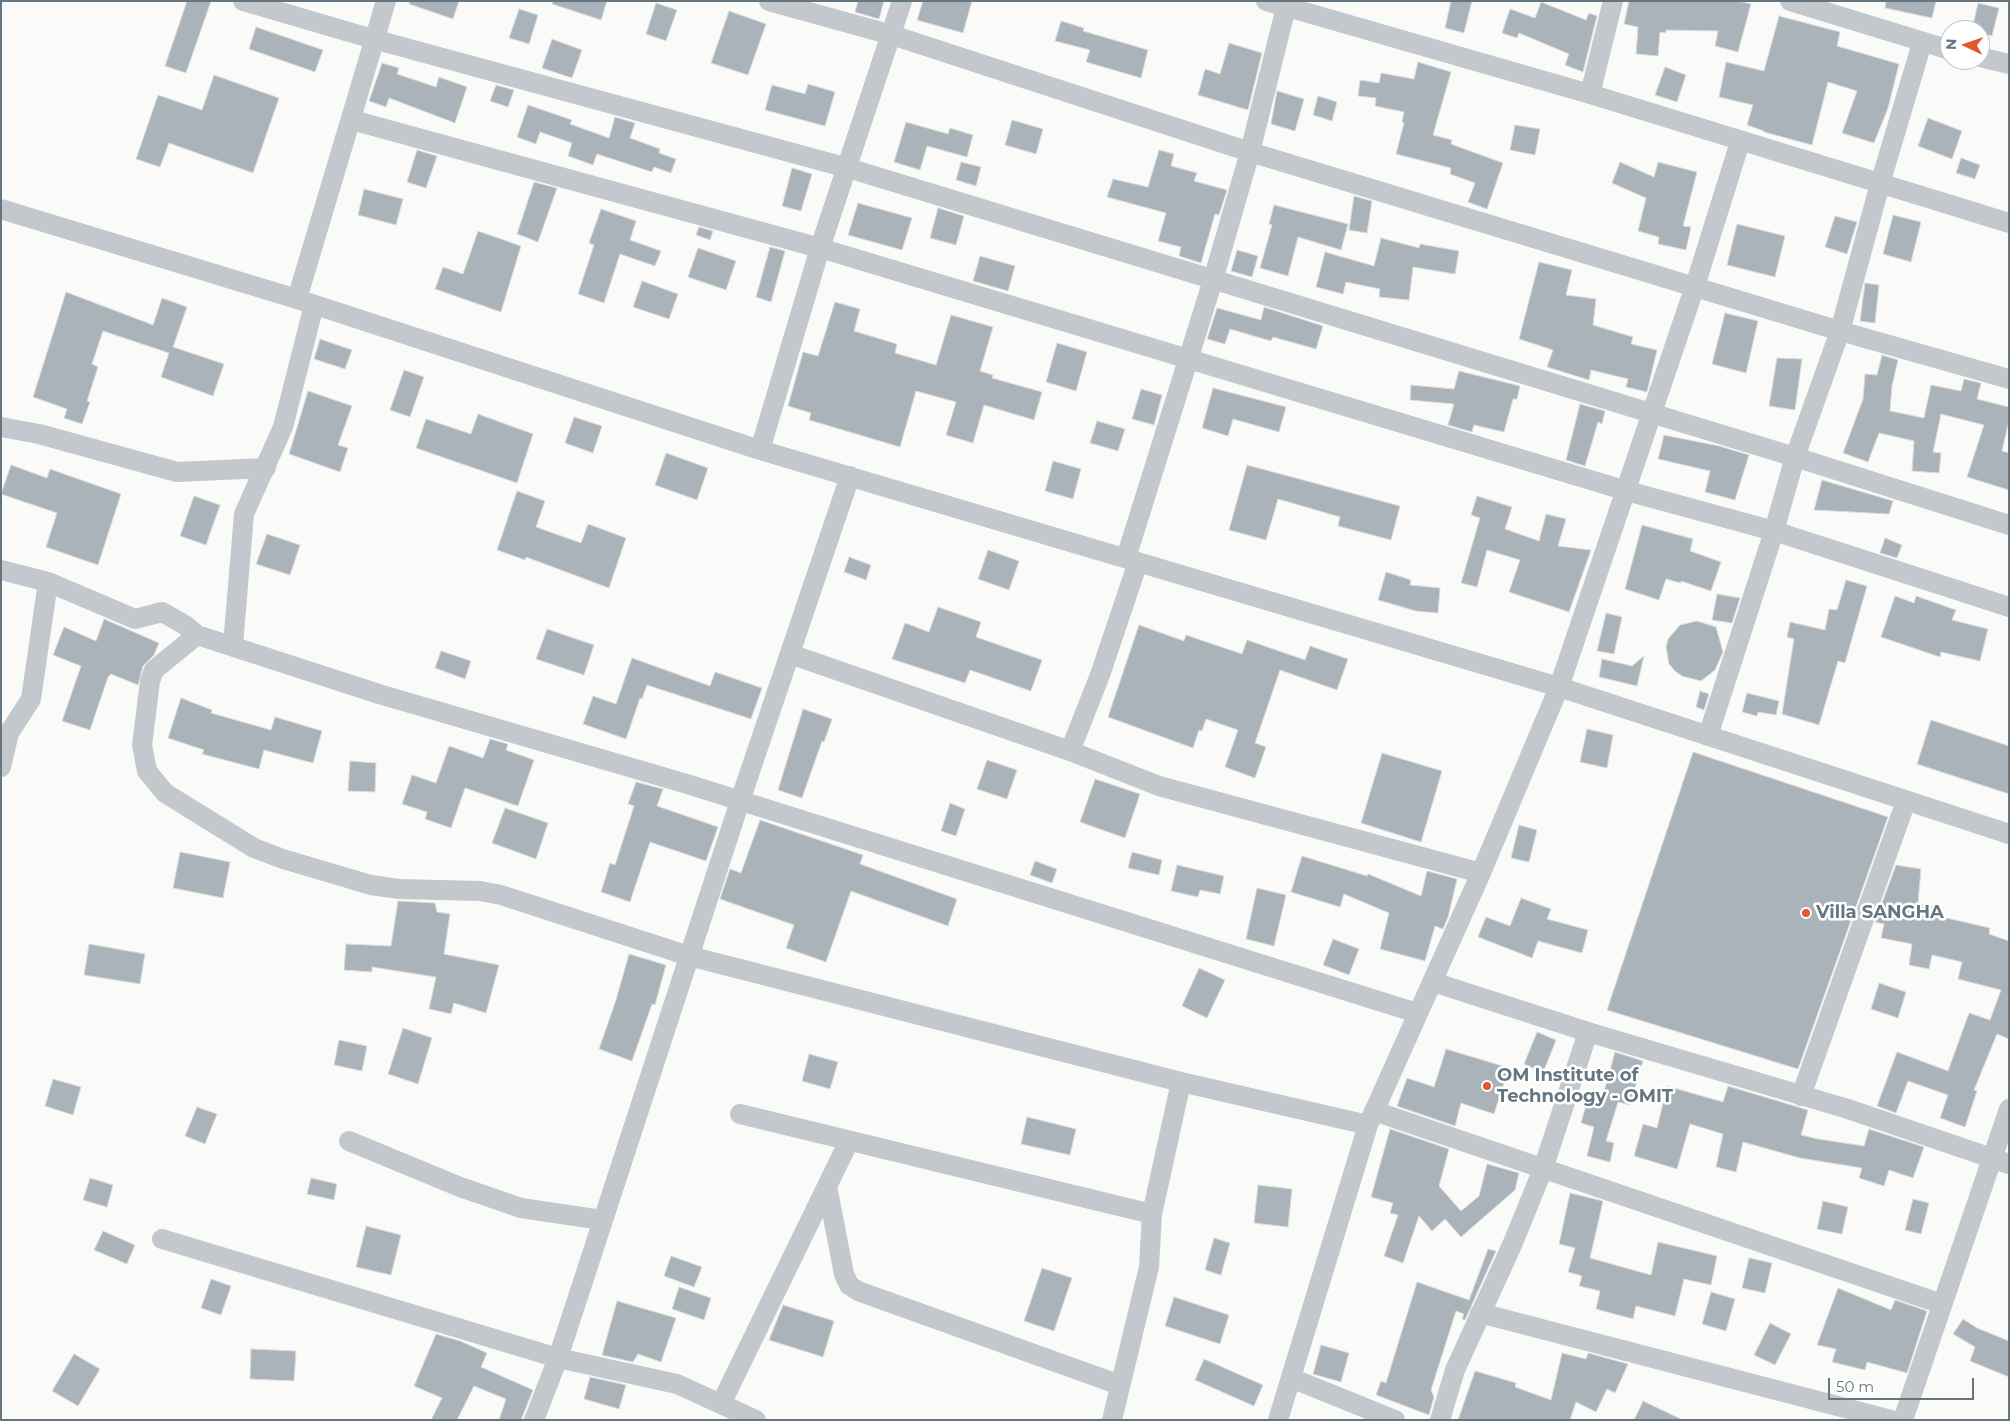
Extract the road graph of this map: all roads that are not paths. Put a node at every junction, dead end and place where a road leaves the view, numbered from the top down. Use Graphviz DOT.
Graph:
graph roads {
  1 [pos="243,1"];
  2 [pos="386,1"];
  3 [pos="769,1"];
  4 [pos="902,1"];
  5 [pos="1266,1"];
  6 [pos="1613,1"];
  7 [pos="1790,1"];
  8 [pos="1286,7"];
  9 [pos="892,35"];
  10 [pos="373,39"];
  11 [pos="1922,43"];
  12 [pos="1940,48"];
  13 [pos="1990,59"];
  14 [pos="2009,64"];
  15 [pos="1590,94"];
  16 [pos="352,120"];
  17 [pos="1740,142"];
  18 [pos="1250,152"];
  19 [pos="848,168"];
  20 [pos="1880,184"];
  21 [pos="1,209"];
  22 [pos="2009,223"];
  23 [pos="820,248"];
  24 [pos="1213,280"];
  25 [pos="1695,286"];
  26 [pos="306,302"];
  27 [pos="1840,331"];
  28 [pos="1187,358"];
  29 [pos="2009,379"];
  30 [pos="1652,413"];
  31 [pos="1,427"];
  32 [pos="760,450"];
  33 [pos="1795,457"];
  34 [pos="266,468"];
  35 [pos="850,476"];
  36 [pos="1627,491"];
  37 [pos="2009,525"];
  38 [pos="1774,531"];
  39 [pos="1132,560"];
  40 [pos="1,570"];
  41 [pos="48,582"];
  42 [pos="2009,607"];
  43 [pos="197,635"];
  44 [pos="234,646"];
  45 [pos="790,654"];
  46 [pos="1559,687"];
  47 [pos="1708,736"];
  48 [pos="1070,752"];
  49 [pos="1,768"];
  50 [pos="740,801"];
  51 [pos="1906,801"];
  52 [pos="2009,834"];
  53 [pos="1481,873"];
  54 [pos="689,956"];
  55 [pos="1432,982"];
  56 [pos="1417,1013"];
  57 [pos="1588,1032"];
  58 [pos="1181,1082"];
  59 [pos="1801,1096"];
  60 [pos="2009,1109"];
  61 [pos="740,1114"];
  62 [pos="1371,1118"];
  63 [pos="348,1141"];
  64 [pos="849,1142"];
  65 [pos="2000,1161"];
  66 [pos="1543,1169"];
  67 [pos="827,1186"];
  68 [pos="1152,1214"];
  69 [pos="602,1220"];
  70 [pos="162,1239"];
  71 [pos="1942,1304"];
  72 [pos="1480,1313"];
  73 [pos="558,1358"];
  74 [pos="1291,1378"];
  75 [pos="1120,1385"];
  76 [pos="721,1404"];
  77 [pos="534,1420"];
  78 [pos="756,1420"];
  79 [pos="1112,1420"];
  80 [pos="1278,1420"];
  81 [pos="1395,1420"];
  82 [pos="1440,1420"];
  83 [pos="1891,1420"];
  84 [pos="1903,1420"];
  1 -- 10 [label="street"];
  2 -- 10 [label="street"];
  3 -- 9 [label="street"];
  4 -- 9 [label="street"];
  5 -- 8 [label="street"];
  6 -- 15 [label="street"];
  7 -- 11 [label="street"];
  8 -- 15 [label="street"];
  8 -- 18 [label="street"];
  9 -- 18 [label="street"];
  9 -- 19 [label="street"];
  10 -- 16 [label="street"];
  10 -- 19 [label="street"];
  11 -- 12 [label="street"];
  11 -- 20 [label="street"];
  13 -- 14 [label="street"];
  15 -- 17 [label="street"];
  16 -- 23 [label="street"];
  16 -- 26 [label="street"];
  17 -- 20 [label="street"];
  17 -- 25 [label="street"];
  18 -- 24 [label="street"];
  18 -- 25 [label="street"];
  19 -- 23 [label="street"];
  19 -- 24 [label="street"];
  20 -- 22 [label="street"];
  20 -- 27 [label="street"];
  21 -- 26 [label="street"];
  23 -- 28 [label="street"];
  23 -- 32 [label="street"];
  24 -- 28 [label="street"];
  24 -- 30 [label="street"];
  25 -- 27 [label="street"];
  25 -- 30 [label="street"];
  26 -- 32 [label="street"];
  26 -- 34 [label="street"];
  27 -- 29 [label="street"];
  27 -- 33 [label="street"];
  28 -- 36 [label="street"];
  28 -- 39 [label="street"];
  30 -- 33 [label="street"];
  30 -- 36 [label="street"];
  31 -- 34 [label="street"];
  32 -- 35 [label="street"];
  33 -- 37 [label="street"];
  33 -- 38 [label="street"];
  34 -- 44 [label="street"];
  35 -- 39 [label="street"];
  35 -- 45 [label="street"];
  36 -- 38 [label="street"];
  36 -- 46 [label="street"];
  38 -- 42 [label="street"];
  38 -- 47 [label="street"];
  39 -- 46 [label="street"];
  39 -- 48 [label="street"];
  40 -- 41 [label="street"];
  41 -- 43 [label="street"];
  41 -- 49 [label="street"];
  43 -- 44 [label="street"];
  43 -- 54 [label="street"];
  44 -- 50 [label="street"];
  45 -- 48 [label="street"];
  45 -- 50 [label="street"];
  46 -- 47 [label="street"];
  46 -- 53 [label="street"];
  47 -- 51 [label="street"];
  48 -- 53 [label="street"];
  50 -- 54 [label="street"];
  50 -- 56 [label="street"];
  51 -- 52 [label="street"];
  51 -- 59 [label="street"];
  53 -- 55 [label="street"];
  54 -- 58 [label="street"];
  54 -- 69 [label="street"];
  55 -- 56 [label="street"];
  55 -- 57 [label="street"];
  56 -- 62 [label="street"];
  57 -- 59 [label="street"];
  57 -- 66 [label="street"];
  58 -- 62 [label="street"];
  58 -- 68 [label="street"];
  59 -- 65 [label="street"];
  60 -- 65 [label="street"];
  61 -- 64 [label="street"];
  62 -- 66 [label="street"];
  62 -- 74 [label="street"];
  63 -- 69 [label="street"];
  64 -- 67 [label="street"];
  64 -- 68 [label="street"];
  65 -- 71 [label="street"];
  66 -- 71 [label="street"];
  66 -- 72 [label="street"];
  67 -- 75 [label="street"];
  67 -- 76 [label="street"];
  68 -- 75 [label="street"];
  69 -- 73 [label="street"];
  70 -- 73 [label="street"];
  71 -- 84 [label="street"];
  72 -- 82 [label="street"];
  72 -- 83 [label="street"];
  73 -- 76 [label="street"];
  73 -- 77 [label="street"];
  74 -- 80 [label="street"];
  74 -- 81 [label="street"];
  75 -- 79 [label="street"];
  76 -- 78 [label="street"];
}
